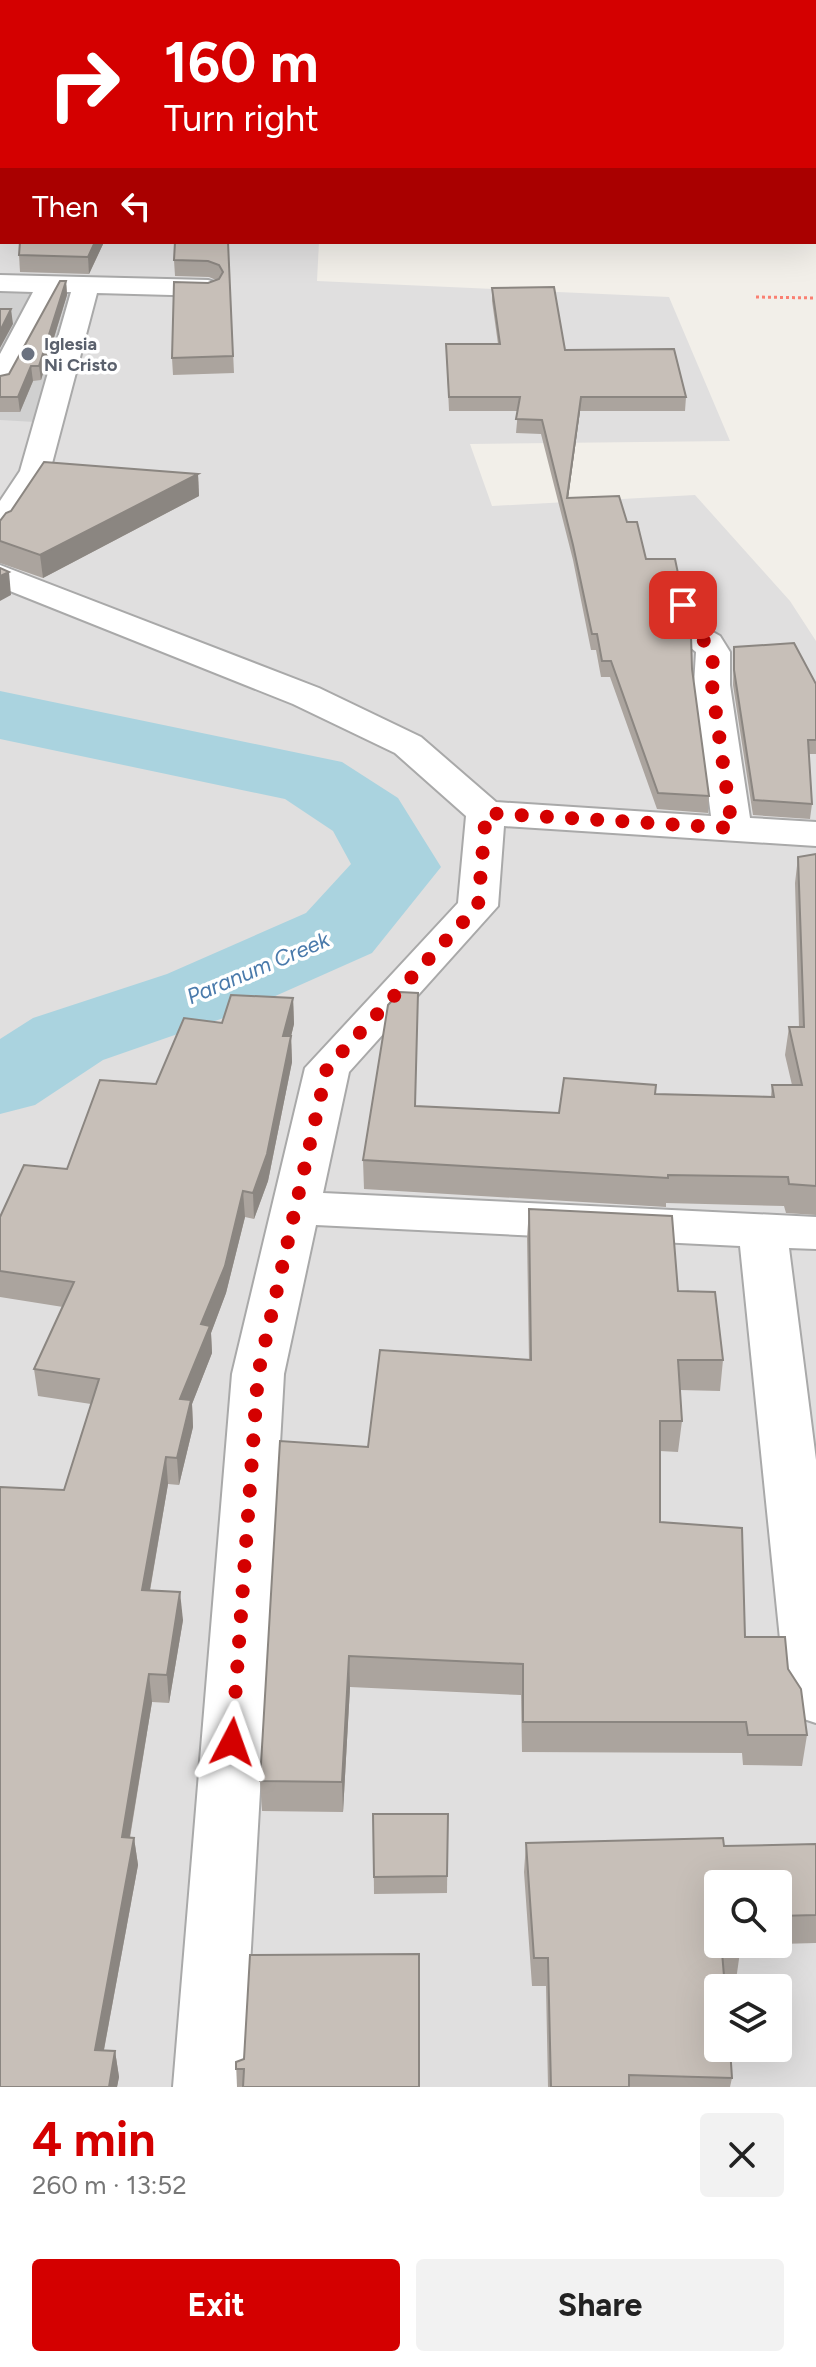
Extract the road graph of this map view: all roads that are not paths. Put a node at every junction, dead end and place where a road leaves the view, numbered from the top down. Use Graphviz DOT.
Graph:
graph roads {
  1 [pos="0,283"];
  2 [pos="50,284"];
  3 [pos="86,284"];
  4 [pos="208,288"];
  5 [pos="0,380"];
  6 [pos="0,525"];
  7 [pos="0,575"];
  8 [pos="683,605"];
  9 [pos="486,813"];
  10 [pos="732,828"];
  11 [pos="816,834"];
  12 [pos="296,1208"];
  13 [pos="763,1231"];
  14 [pos="816,1233"];
  15 [pos="816,1698"];
  16 [pos="208,2087"];
  1 -- 2 [label="street"];
  2 -- 3 [label="street"];
  2 -- 5 [label="street"];
  3 -- 4 [label="street"];
  3 -- 6 [label="street"];
  7 -- 9 [label="street"];
  8 -- 10 [label="street"];
  9 -- 10 [label="street"];
  9 -- 12 [label="street"];
  10 -- 11 [label="street"];
  12 -- 13 [label="street"];
  12 -- 16 [label="street"];
  13 -- 14 [label="street"];
  13 -- 15 [label="street"];
}
